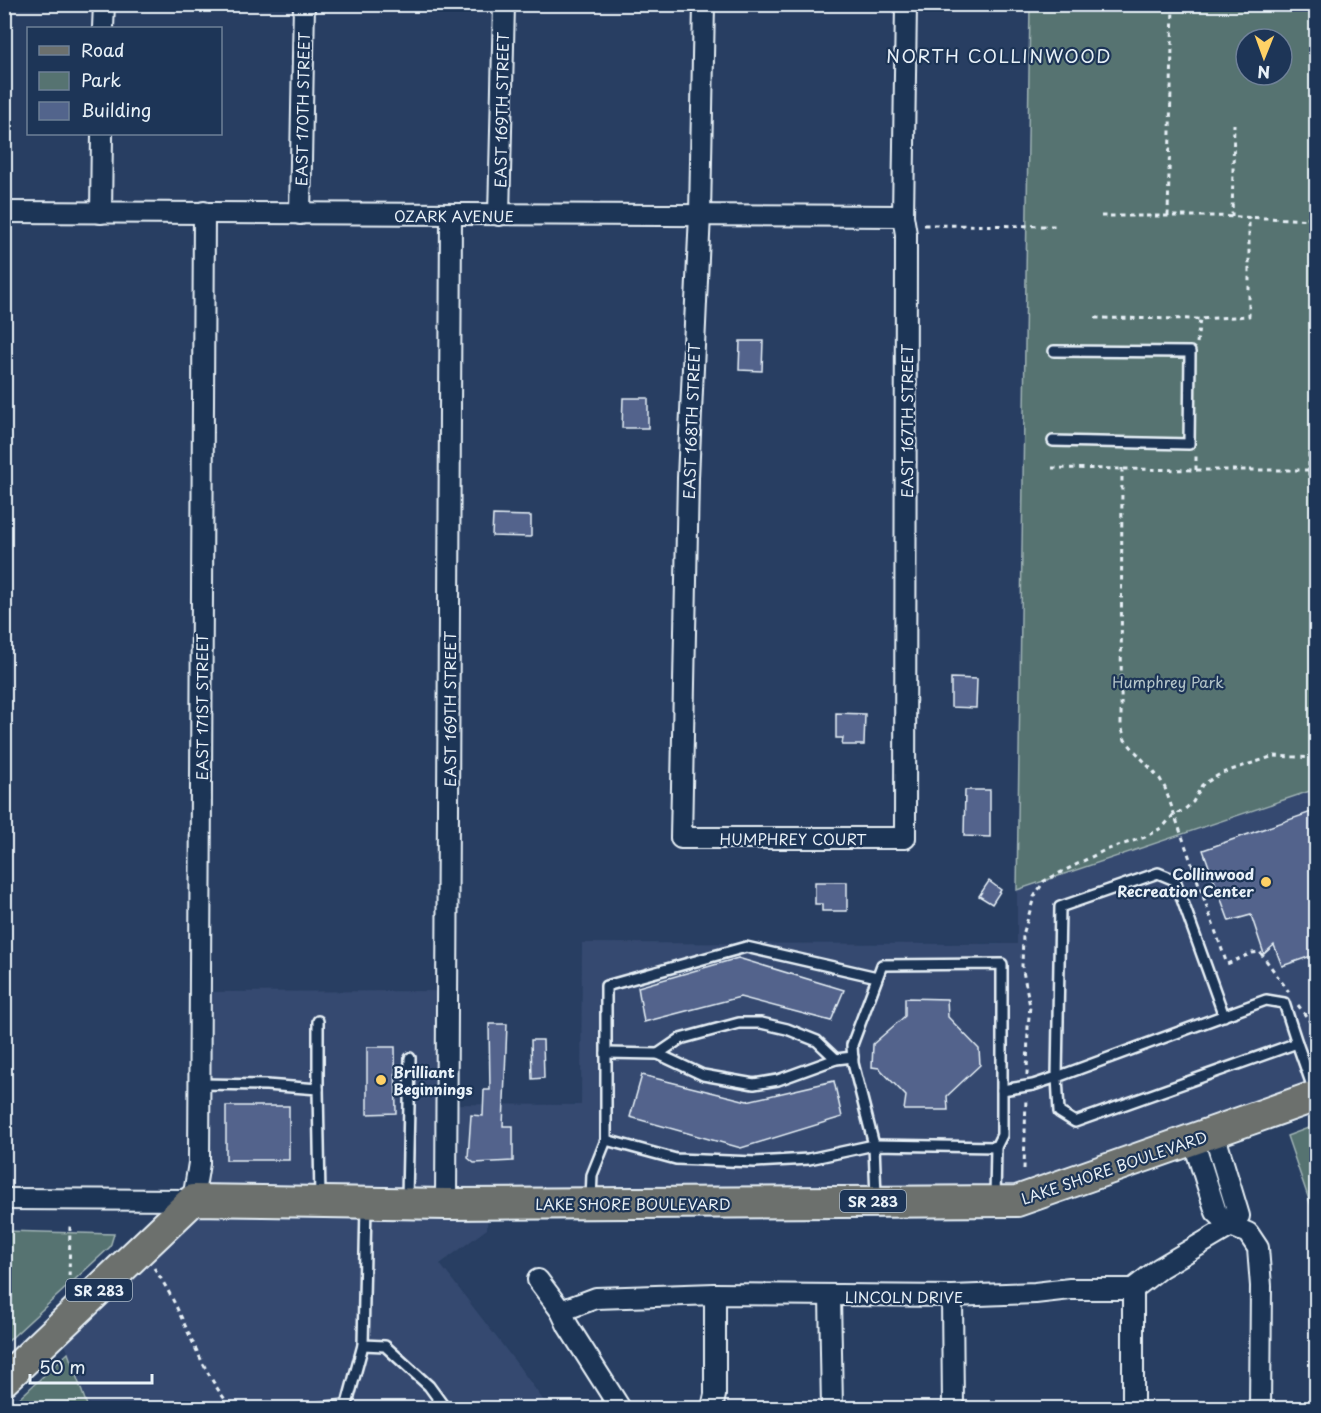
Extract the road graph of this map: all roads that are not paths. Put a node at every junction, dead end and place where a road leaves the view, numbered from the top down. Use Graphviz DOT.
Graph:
graph roads {
  1 [pos="104,4"];
  2 [pos="304,4"];
  3 [pos="504,4"];
  4 [pos="704,4"];
  5 [pos="906,4"];
  6 [pos="103,27"];
  7 [pos="102,135"];
  8 [pos="4,212"];
  9 [pos="204,212"];
  10 [pos="101,213"];
  11 [pos="300,214"];
  12 [pos="700,214"];
  13 [pos="451,215"];
  14 [pos="499,215"];
  15 [pos="903,216"];
  16 [pos="1054,351"];
  17 [pos="1053,441"];
  18 [pos="905,837"];
  19 [pos="681,838"];
  20 [pos="877,977"];
  21 [pos="1224,1016"];
  22 [pos="318,1021"];
  23 [pos="1297,1043"];
  24 [pos="606,1053"];
  25 [pos="658,1054"];
  26 [pos="853,1057"];
  27 [pos="410,1058"];
  28 [pos="836,1059"];
  29 [pos="1057,1077"];
  30 [pos="200,1084"];
  31 [pos="318,1089"];
  32 [pos="1002,1090"];
  33 [pos="1316,1097"];
  34 [pos="1203,1136"];
  35 [pos="606,1140"];
  36 [pos="874,1145"];
  37 [pos="996,1147"];
  38 [pos="4,1199"];
  39 [pos="193,1200"];
  40 [pos="876,1201"];
  41 [pos="995,1201"];
  42 [pos="320,1203"];
  43 [pos="366,1203"];
  44 [pos="591,1203"];
  45 [pos="407,1204"];
  46 [pos="446,1204"];
  47 [pos="1231,1226"];
  48 [pos="538,1280"];
  49 [pos="1133,1289"];
  50 [pos="716,1294"];
  51 [pos="830,1296"];
  52 [pos="952,1296"];
  53 [pos="561,1311"];
  54 [pos="363,1345"];
  55 [pos="4,1380"];
  56 [pos="346,1407"];
  57 [pos="317,1408"];
  58 [pos="445,1408"];
  59 [pos="620,1408"];
  60 [pos="712,1408"];
  61 [pos="832,1408"];
  62 [pos="953,1408"];
  63 [pos="1133,1408"];
  64 [pos="1260,1408"];
  1 -- 6 [label="street"];
  2 -- 11 [label="street, EAST 170TH STREET"];
  3 -- 14 [label="street, EAST 169TH STREET"];
  4 -- 12 [label="street, EAST 168TH STREET"];
  5 -- 15 [label="street, EAST 167TH STREET"];
  7 -- 10 [label="street"];
  8 -- 10 [label="street, OZARK AVENUE"];
  9 -- 10 [label="street, OZARK AVENUE"];
  9 -- 11 [label="street, OZARK AVENUE"];
  9 -- 30 [label="street, EAST 171ST STREET"];
  11 -- 13 [label="street, OZARK AVENUE"];
  12 -- 14 [label="street, OZARK AVENUE"];
  12 -- 15 [label="street, OZARK AVENUE"];
  12 -- 19 [label="street, EAST 168TH STREET"];
  13 -- 14 [label="street, OZARK AVENUE"];
  13 -- 46 [label="street, EAST 169TH STREET"];
  15 -- 18 [label="street, EAST 167TH STREET"];
  16 -- 17 [label="lane"];
  18 -- 19 [label="street, HUMPHREY COURT"];
  20 -- 24 [label="lane"];
  20 -- 26 [label="lane"];
  20 -- 32 [label="lane"];
  21 -- 23 [label="lane"];
  21 -- 29 [label="lane"];
  21 -- 29 [label="lane"];
  22 -- 31 [label="lane"];
  23 -- 29 [label="lane"];
  23 -- 33 [label="lane"];
  24 -- 25 [label="lane"];
  24 -- 35 [label="lane"];
  25 -- 28 [label="lane"];
  25 -- 28 [label="lane"];
  26 -- 28 [label="lane"];
  26 -- 36 [label="lane"];
  27 -- 45 [label="lane"];
  29 -- 32 [label="lane"];
  30 -- 31 [label="lane"];
  30 -- 39 [label="street, EAST 171ST STREET"];
  31 -- 42 [label="lane"];
  32 -- 37 [label="lane"];
  33 -- 34 [label="main road, LAKE SHORE BOULEVARD / SR 283"];
  34 -- 41 [label="main road, LAKE SHORE BOULEVARD / SR 283"];
  34 -- 47 [label="street"];
  35 -- 36 [label="lane"];
  35 -- 44 [label="lane"];
  36 -- 37 [label="lane"];
  36 -- 40 [label="lane"];
  37 -- 41 [label="lane"];
  38 -- 39 [label="street"];
  39 -- 42 [label="main road, LAKE SHORE BOULEVARD / SR 283"];
  39 -- 55 [label="main road, SR 283"];
  40 -- 41 [label="main road, LAKE SHORE BOULEVARD / SR 283"];
  40 -- 44 [label="main road, LAKE SHORE BOULEVARD / SR 283"];
  42 -- 43 [label="main road, LAKE SHORE BOULEVARD / SR 283"];
  43 -- 45 [label="main road, LAKE SHORE BOULEVARD / SR 283"];
  43 -- 54 [label="lane"];
  44 -- 46 [label="main road, LAKE SHORE BOULEVARD / SR 283"];
  45 -- 46 [label="main road, LAKE SHORE BOULEVARD / SR 283"];
  47 -- 49 [label="street"];
  47 -- 64 [label="street"];
  48 -- 53 [label="street"];
  49 -- 52 [label="street, LINCOLN DRIVE"];
  49 -- 63 [label="street"];
  50 -- 51 [label="street, LINCOLN DRIVE"];
  50 -- 53 [label="street, LINCOLN DRIVE"];
  50 -- 60 [label="street"];
  51 -- 52 [label="street, LINCOLN DRIVE"];
  51 -- 61 [label="street"];
  52 -- 62 [label="street"];
  53 -- 59 [label="street"];
  54 -- 56 [label="lane"];
  54 -- 58 [label="lane"];
  56 -- 57 [label="lane"];
}
